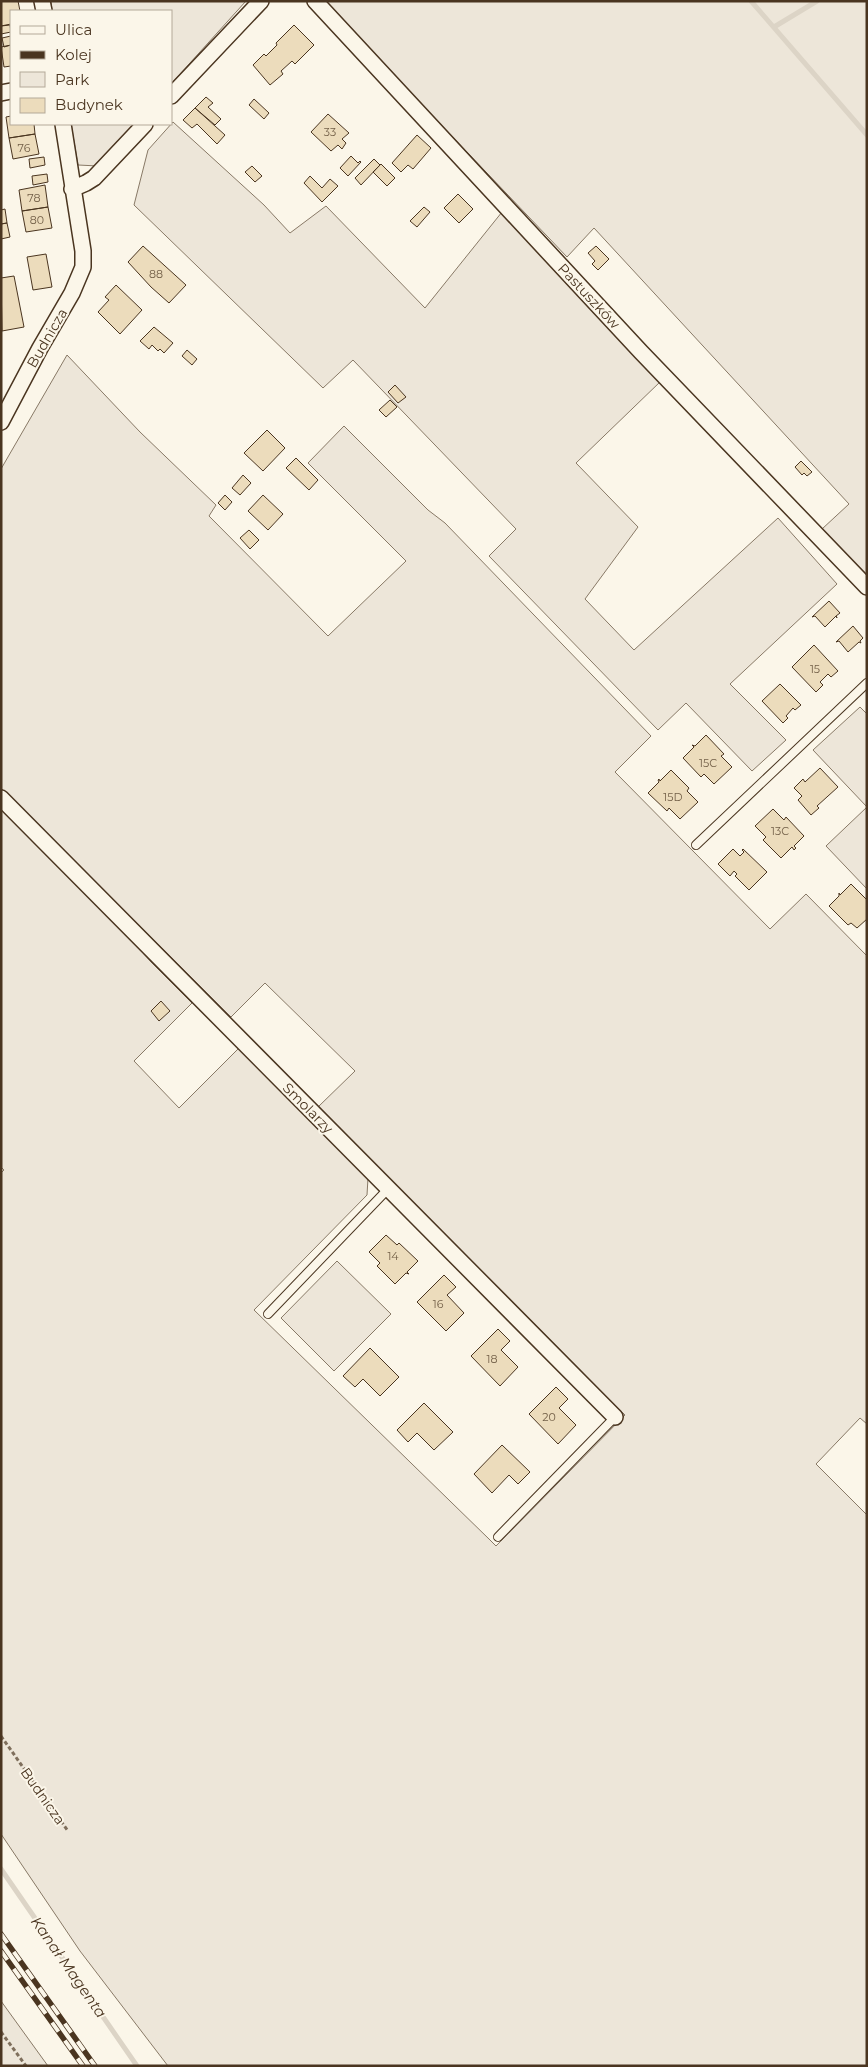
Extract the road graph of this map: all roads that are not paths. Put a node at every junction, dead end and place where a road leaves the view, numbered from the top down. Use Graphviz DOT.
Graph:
graph roads {
  1 [pos="261,1"];
  2 [pos="315,1"];
  3 [pos="172,95"];
  4 [pos="63,125"];
  5 [pos="144,125"];
  6 [pos="72,189"];
  7 [pos="1,422"];
  8 [pos="867,587"];
  9 [pos="867,682"];
  10 [pos="1,798"];
  11 [pos="696,845"];
  12 [pos="388,1189"];
  13 [pos="268,1314"];
  14 [pos="615,1417"];
  15 [pos="498,1537"];
  1 -- 3 [label="street"];
  2 -- 8 [label="street, Pastuszków"];
  4 -- 6 [label="street, Budnicza"];
  5 -- 6 [label="street"];
  6 -- 7 [label="street, Budnicza"];
  9 -- 11 [label="lane"];
  10 -- 12 [label="street, Smolarzy"];
  12 -- 13 [label="lane"];
  12 -- 14 [label="street, Smolarzy"];
  14 -- 15 [label="lane"];
}
